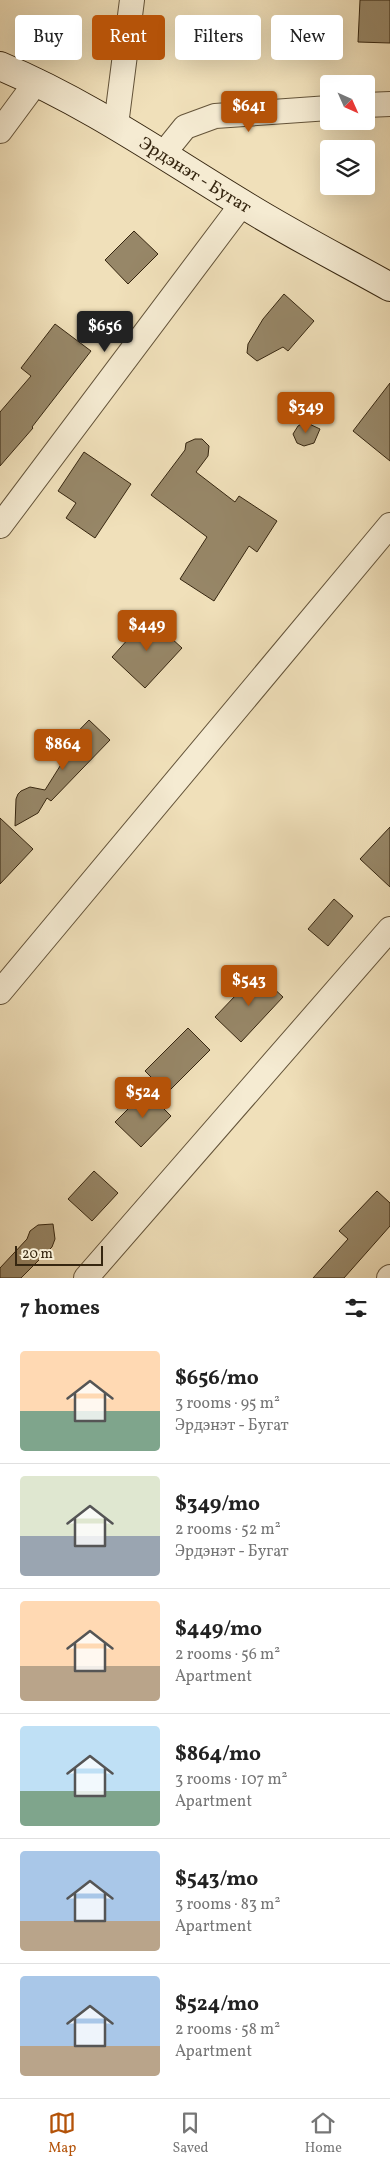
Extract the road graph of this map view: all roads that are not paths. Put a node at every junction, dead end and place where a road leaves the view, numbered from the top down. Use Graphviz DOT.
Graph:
graph roads {
  1 [pos="132,0"];
  2 [pos="0,66"];
  3 [pos="37,81"];
  4 [pos="390,104"];
  5 [pos="375,105"];
  6 [pos="320,109"];
  7 [pos="116,126"];
  8 [pos="0,131"];
  9 [pos="164,153"];
  10 [pos="242,204"];
  11 [pos="390,287"];
  12 [pos="390,525"];
  13 [pos="0,526"];
  14 [pos="390,929"];
  15 [pos="0,992"];
  16 [pos="86,1278"];
  1 -- 7 [label="street"];
  2 -- 3 [label="street, Эрдэнэт - Бугат"];
  3 -- 7 [label="street, Эрдэнэт - Бугат"];
  3 -- 8 [label="street"];
  4 -- 5 [label="street"];
  6 -- 9 [label="street"];
  7 -- 9 [label="street, Эрдэнэт - Бугат"];
  9 -- 10 [label="street, Эрдэнэт - Бугат"];
  10 -- 11 [label="street, Эрдэнэт - Бугат"];
  10 -- 13 [label="street"];
  12 -- 15 [label="street"];
  14 -- 16 [label="street"];
}
